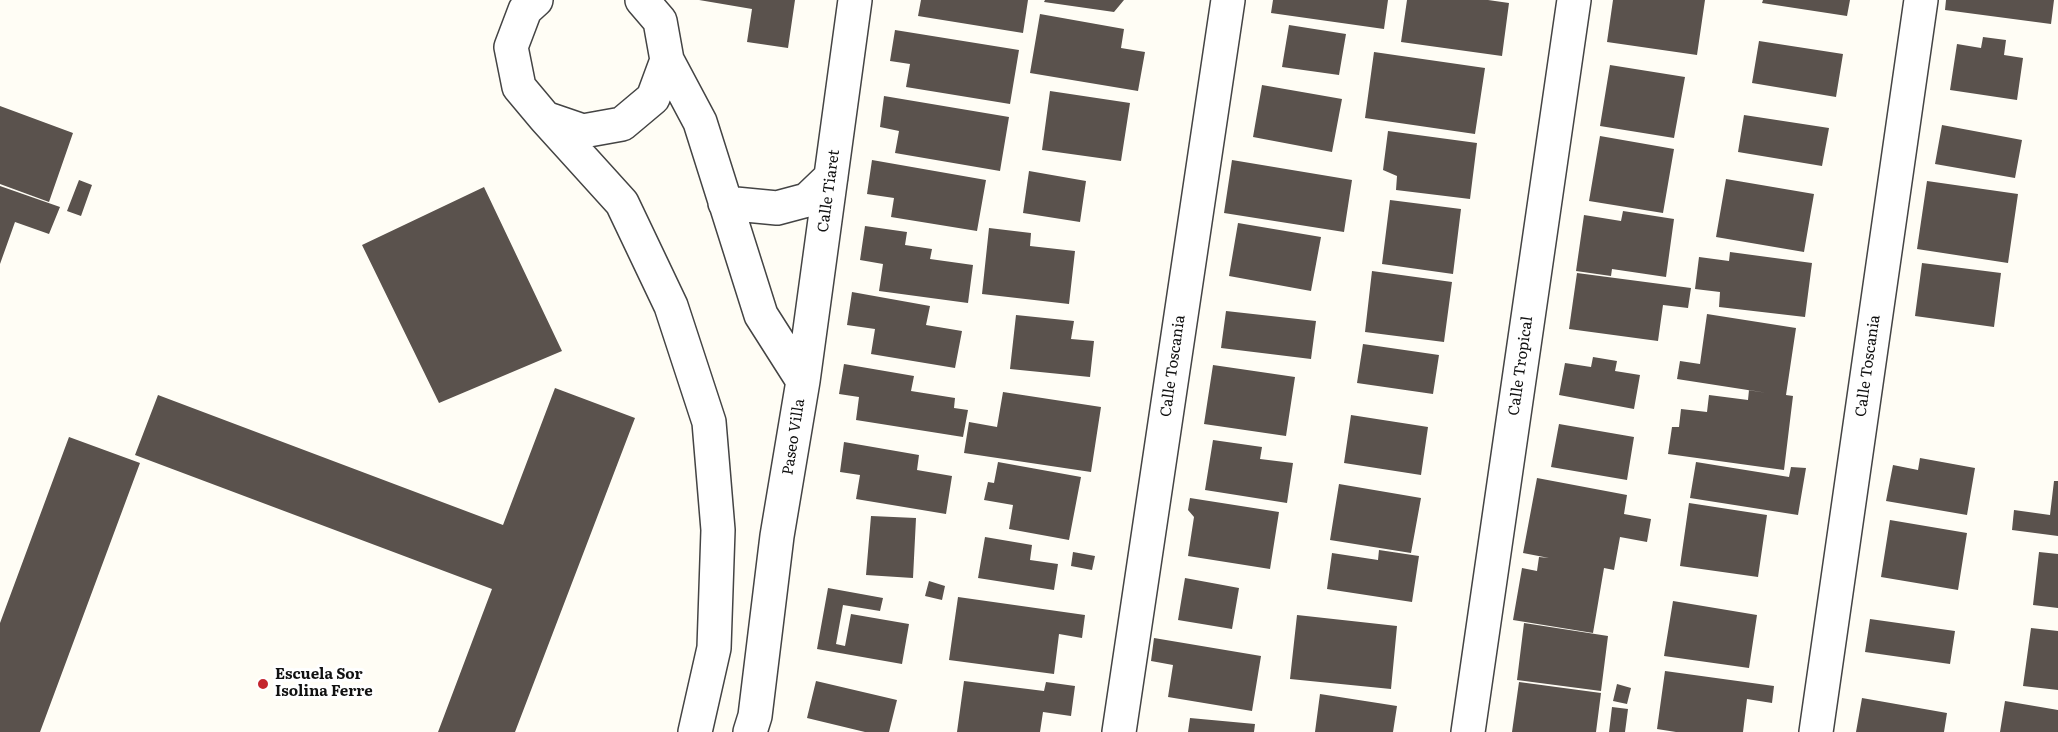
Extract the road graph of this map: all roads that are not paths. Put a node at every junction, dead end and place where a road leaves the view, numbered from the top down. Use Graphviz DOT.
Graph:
graph roads {
  1 [pos="536,0"];
  2 [pos="642,0"];
  3 [pos="855,0"];
  4 [pos="1228,0"];
  5 [pos="1574,0"];
  6 [pos="1921,0"];
  7 [pos="667,60"];
  8 [pos="545,118"];
  9 [pos="831,177"];
  10 [pos="725,203"];
  11 [pos="803,381"];
  12 [pos="694,732"];
  13 [pos="750,732"];
  14 [pos="1119,732"];
  15 [pos="1468,732"];
  16 [pos="1816,732"];
  1 -- 8 [label="street"];
  2 -- 7 [label="street, Paseo Villa"];
  3 -- 9 [label="street, Calle Tiaret"];
  4 -- 14 [label="street, Calle Toscania"];
  5 -- 15 [label="street, Calle Tropical"];
  6 -- 16 [label="street, Calle Toscania"];
  7 -- 8 [label="street"];
  7 -- 10 [label="street, Paseo Villa"];
  8 -- 12 [label="street"];
  9 -- 10 [label="street"];
  9 -- 11 [label="street, Calle Tiaret"];
  10 -- 11 [label="street, Paseo Villa"];
  11 -- 13 [label="street, Paseo Villa"];
}
